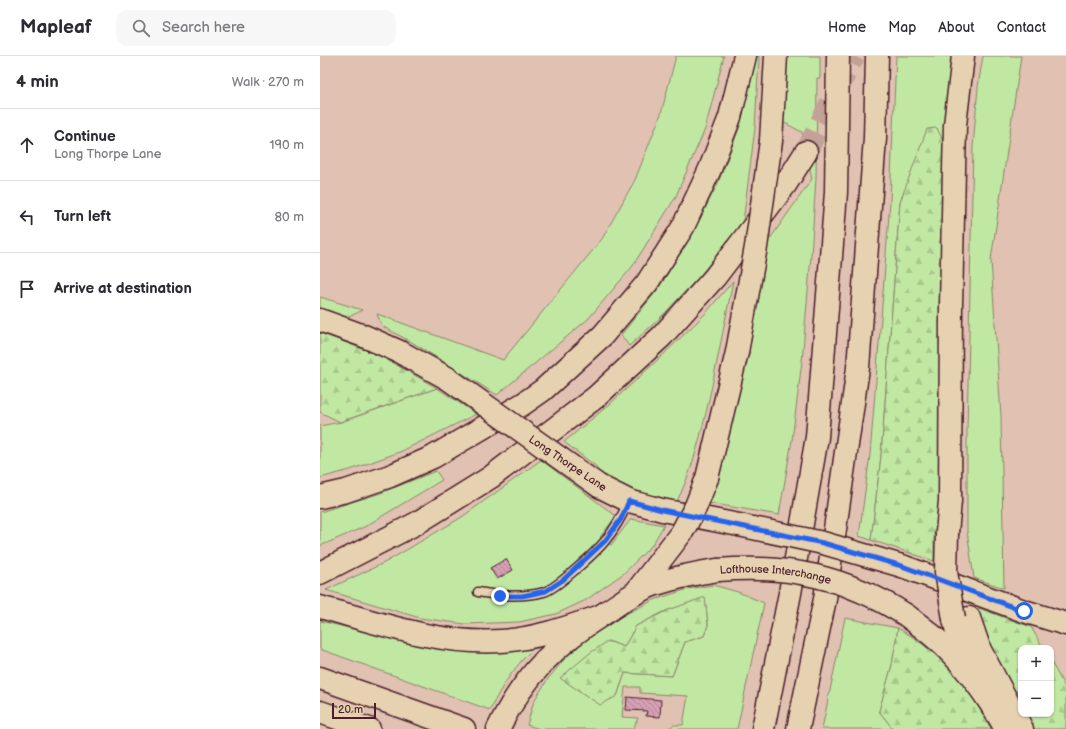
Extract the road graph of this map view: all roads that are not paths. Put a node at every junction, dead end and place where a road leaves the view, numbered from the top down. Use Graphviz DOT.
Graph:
graph roads {
  1 [pos="745,56"];
  2 [pos="776,56"];
  3 [pos="838,56"];
  4 [pos="876,56"];
  5 [pos="964,56"];
  6 [pos="806,152"];
  7 [pos="320,320"];
  8 [pos="320,497"];
  9 [pos="629,501"];
  10 [pos="320,573"];
  11 [pos="478,592"];
  12 [pos="636,592"];
  13 [pos="320,607"];
  14 [pos="598,617"];
  15 [pos="961,619"];
  16 [pos="1066,624"];
  17 [pos="320,678"];
  18 [pos="972,678"];
  19 [pos="320,712"];
  20 [pos="370,729"];
  21 [pos="464,729"];
  22 [pos="498,729"];
  23 [pos="763,729"];
  24 [pos="798,729"];
  25 [pos="1006,729"];
  26 [pos="1022,729"];
  1 -- 8 [label="main road"];
  2 -- 12 [label="main road, bridge"];
  3 -- 23 [label="main road"];
  4 -- 24 [label="main road"];
  5 -- 15 [label="main road, bridge"];
  6 -- 10 [label="main road"];
  7 -- 9 [label="main road, Long Thorpe Lane, bridge"];
  9 -- 11 [label="lane"];
  9 -- 16 [label="main road, Long Thorpe Lane, bridge"];
  12 -- 14 [label="main road, Lofthouse Interchange"];
  12 -- 18 [label="main road, Lofthouse Interchange, bridge"];
  13 -- 14 [label="main road"];
  14 -- 22 [label="main road, Lofthouse Interchange"];
  15 -- 18 [label="main road"];
  15 -- 26 [label="main road"];
  17 -- 21 [label="main road"];
  18 -- 25 [label="main road, Lofthouse Interchange"];
  19 -- 20 [label="main road"];
}
